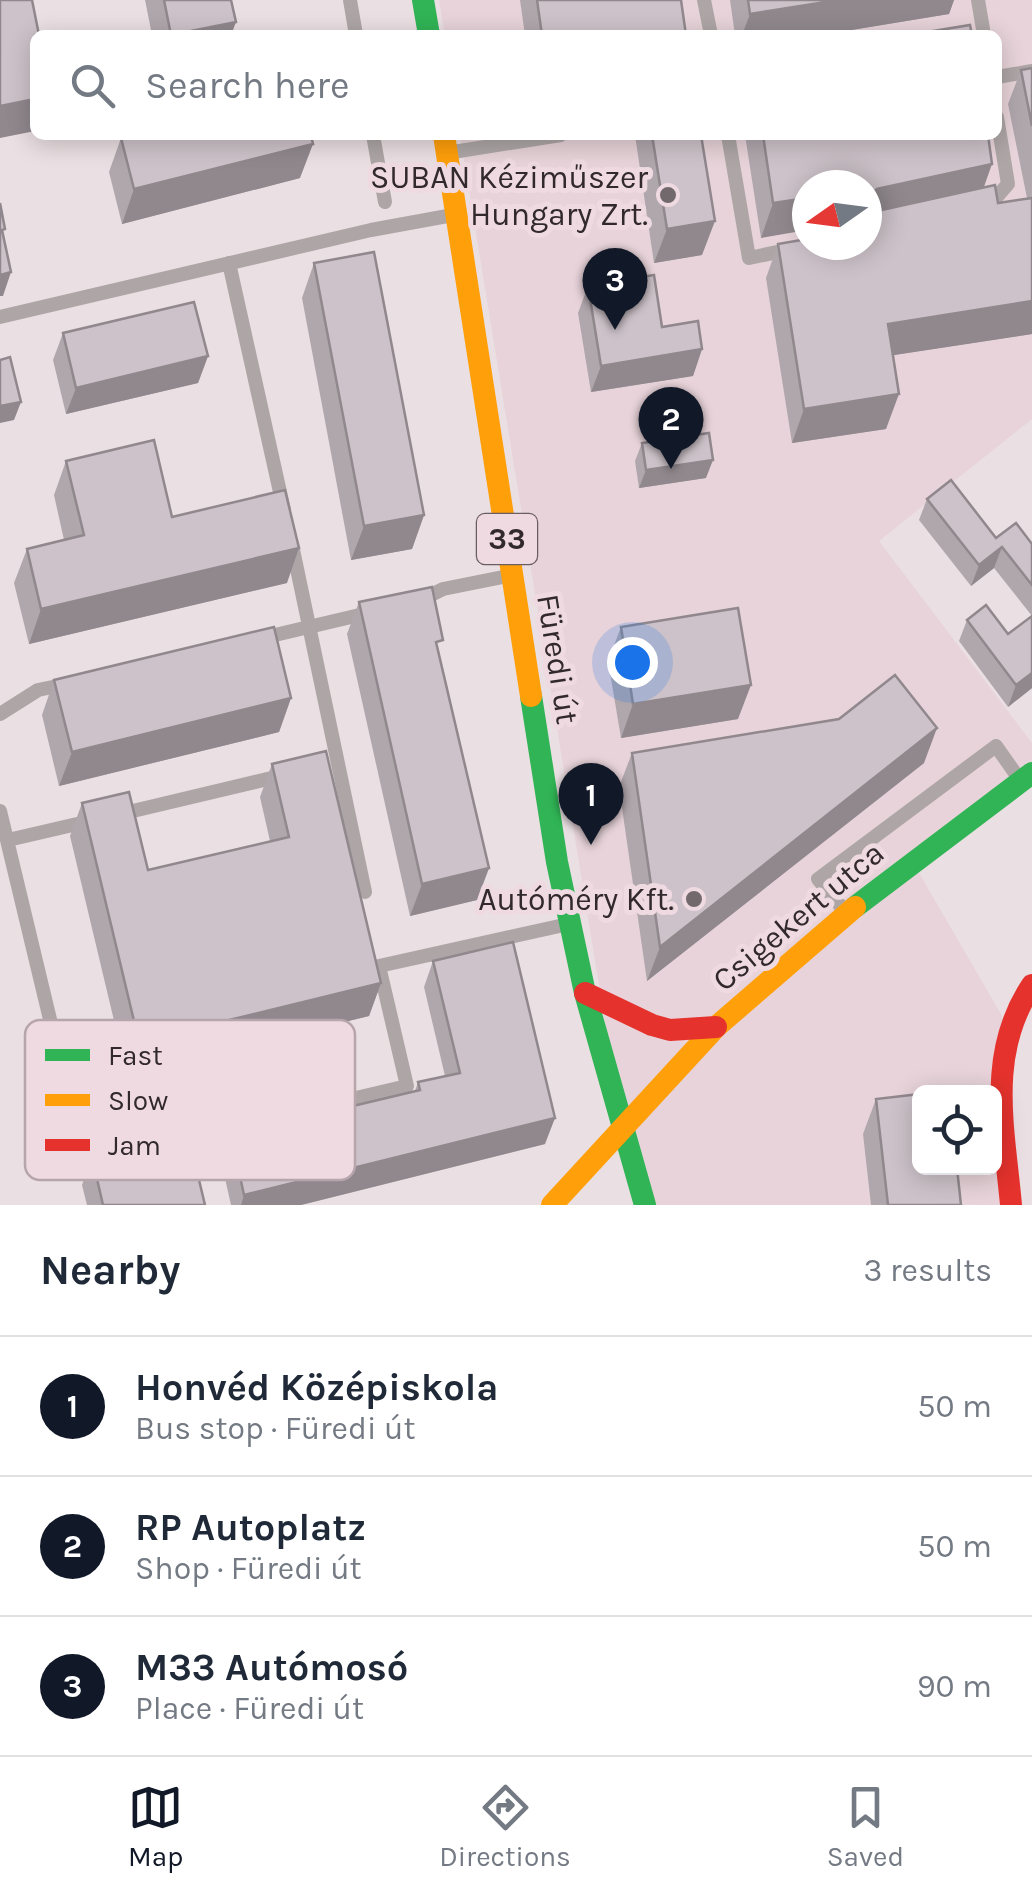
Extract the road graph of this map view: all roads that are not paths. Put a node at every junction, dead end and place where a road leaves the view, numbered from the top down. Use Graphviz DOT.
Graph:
graph roads {
  1 [pos="350,0"];
  2 [pos="423,0"];
  3 [pos="704,0"];
  4 [pos="978,0"];
  5 [pos="355,30"];
  6 [pos="428,30"];
  7 [pos="709,30"];
  8 [pos="983,30"];
  9 [pos="1032,71"];
  10 [pos="1002,77"];
  11 [pos="374,140"];
  12 [pos="497,140"];
  13 [pos="729,140"];
  14 [pos="1001,140"];
  15 [pos="446,144"];
  16 [pos="385,202"];
  17 [pos="976,212"];
  18 [pos="457,214"];
  19 [pos="792,249"];
  20 [pos="229,262"];
  21 [pos="0,318"];
  22 [pos="512,576"];
  23 [pos="406,604"];
  24 [pos="387,608"];
  25 [pos="310,626"];
  26 [pos="251,640"];
  27 [pos="76,681"];
  28 [pos="0,714"];
  29 [pos="338,763"];
  30 [pos="319,768"];
  31 [pos="299,772"];
  32 [pos="1026,777"];
  33 [pos="0,810"];
  34 [pos="8,840"];
  35 [pos="365,892"];
  36 [pos="847,914"];
  37 [pos="570,923"];
  38 [pos="1032,984"];
  39 [pos="585,993"];
  40 [pos="51,1020"];
  41 [pos="716,1027"];
  42 [pos="355,1098"];
  43 [pos="624,1129"];
  44 [pos="552,1205"];
  45 [pos="646,1205"];
  46 [pos="1012,1205"];
  1 -- 5 [label="lane"];
  2 -- 6 [label="main road"];
  3 -- 7 [label="lane"];
  4 -- 8 [label="lane"];
  9 -- 10 [label="lane"];
  11 -- 16 [label="lane"];
  12 -- 15 [label="lane"];
  13 -- 19 [label="lane"];
  14 -- 17 [label="lane"];
  15 -- 18 [label="main road, Füredi út / 33"];
  18 -- 20 [label="lane"];
  18 -- 22 [label="main road, Füredi út / 33"];
  20 -- 21 [label="lane"];
  20 -- 25 [label="lane"];
  22 -- 23 [label="lane"];
  22 -- 37 [label="main road, Füredi út / 33"];
  24 -- 25 [label="lane"];
  25 -- 26 [label="lane"];
  25 -- 29 [label="lane"];
  27 -- 28 [label="lane"];
  29 -- 30 [label="lane"];
  29 -- 35 [label="lane"];
  31 -- 34 [label="lane"];
  32 -- 36 [label="main road, Csigekert utca"];
  32 -- 36 [label="lane"];
  33 -- 34 [label="lane"];
  34 -- 40 [label="lane"];
  36 -- 41 [label="main road, Csigekert utca"];
  37 -- 39 [label="main road, Füredi út / 33"];
  37 -- 42 [label="lane"];
  38 -- 46 [label="main road"];
  39 -- 41 [label="main road"];
  39 -- 43 [label="main road, Füredi út / 33"];
  41 -- 43 [label="main road, Csigekert utca"];
  43 -- 44 [label="main road, Csigekert utca"];
  43 -- 45 [label="main road, 33"];
}
